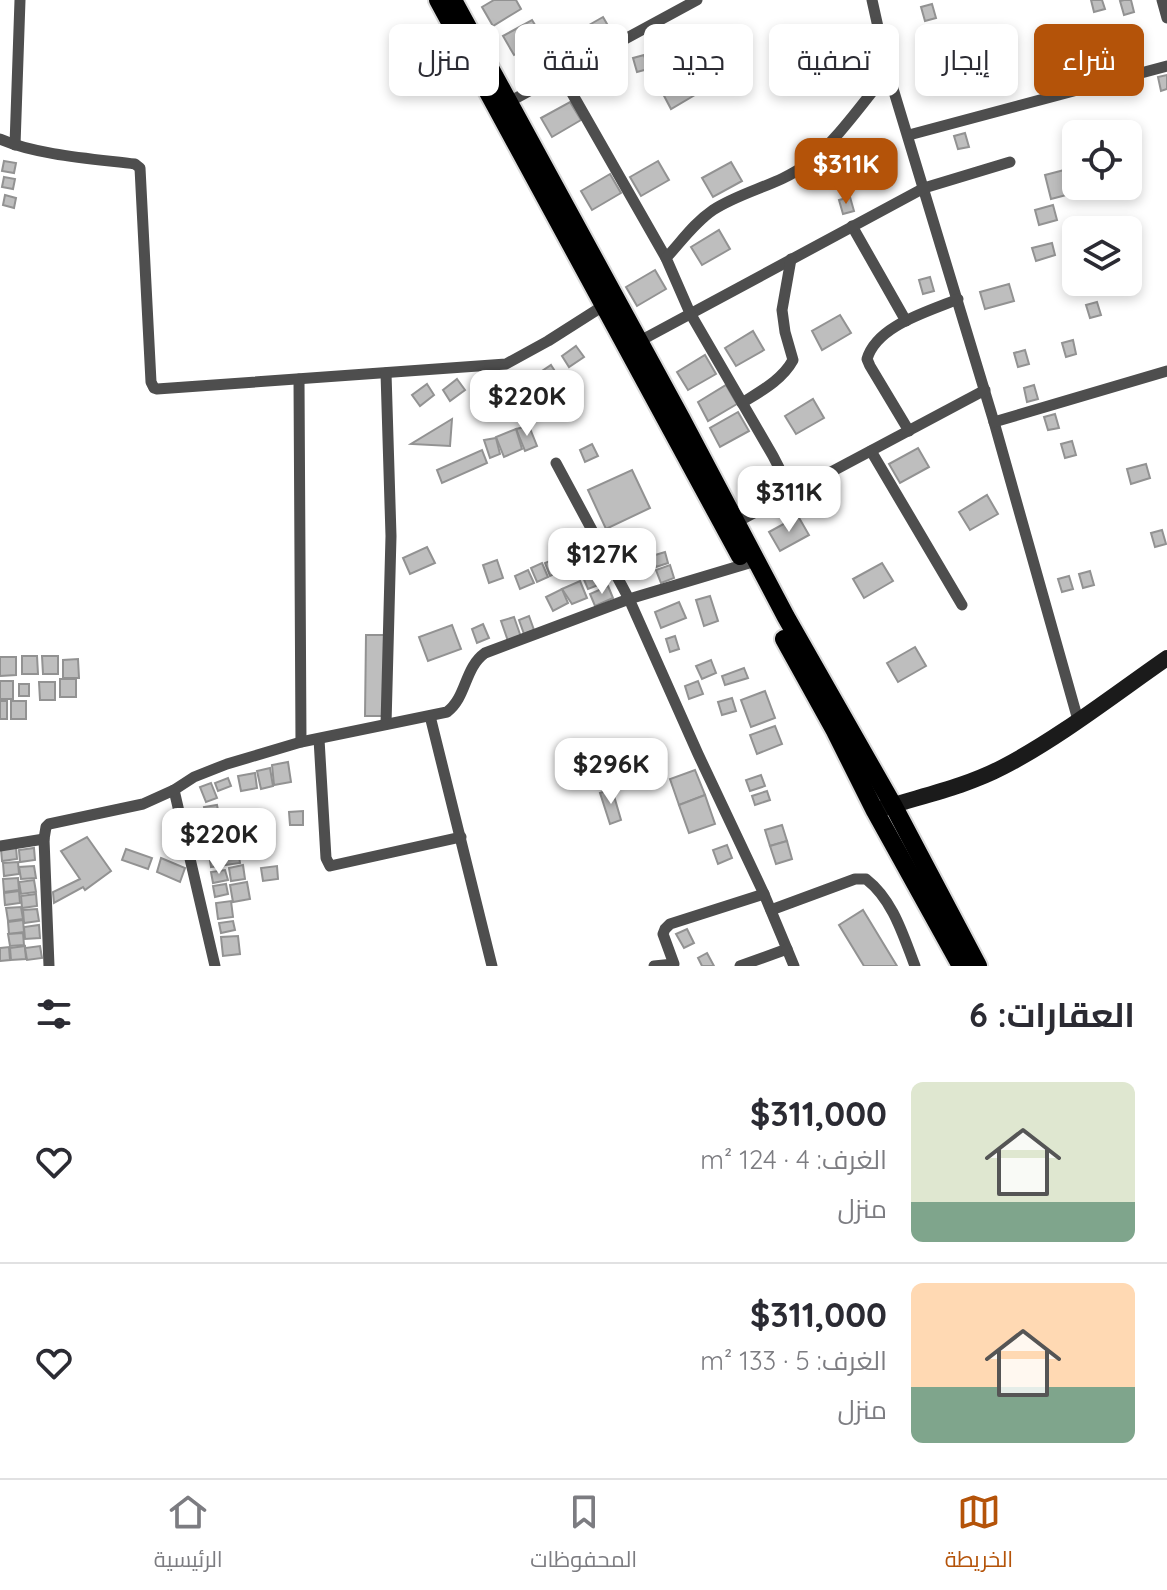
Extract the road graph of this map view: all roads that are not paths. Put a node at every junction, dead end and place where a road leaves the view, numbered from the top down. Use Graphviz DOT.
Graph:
graph roads {
  1 [pos="20,0"];
  2 [pos="438,0"];
  3 [pos="453,0"];
  4 [pos="697,0"];
  5 [pos="872,0"];
  6 [pos="1162,0"];
  7 [pos="1167,18"];
  8 [pos="877,24"];
  9 [pos="628,38"];
  10 [pos="1167,66"];
  11 [pos="520,96"];
  12 [pos="574,96"];
  13 [pos="868,96"];
  14 [pos="896,96"];
  15 [pos="509,102"];
  16 [pos="909,135"];
  17 [pos="0,139"];
  18 [pos="15,145"];
  19 [pos="1010,162"];
  20 [pos="924,188"];
  21 [pos="852,226"];
  22 [pos="666,258"];
  23 [pos="791,259"];
  24 [pos="958,299"];
  25 [pos="603,306"];
  26 [pos="690,313"];
  27 [pos="906,321"];
  28 [pos="638,342"];
  29 [pos="1167,371"];
  30 [pos="386,373"];
  31 [pos="299,379"];
  32 [pos="985,390"];
  33 [pos="742,403"];
  34 [pos="994,422"];
  35 [pos="909,431"];
  36 [pos="871,451"];
  37 [pos="556,463"];
  38 [pos="792,493"];
  39 [pos="737,522"];
  40 [pos="751,563"];
  41 [pos="629,599"];
  42 [pos="962,605"];
  43 [pos="1167,658"];
  44 [pos="430,716"];
  45 [pos="1078,720"];
  46 [pos="386,724"];
  47 [pos="319,739"];
  48 [pos="301,742"];
  49 [pos="174,790"];
  50 [pos="884,808"];
  51 [pos="461,837"];
  52 [pos="44,839"];
  53 [pos="0,846"];
  54 [pos="764,894"];
  55 [pos="771,910"];
  56 [pos="787,949"];
  57 [pos="674,965"];
  58 [pos="49,966"];
  59 [pos="215,966"];
  60 [pos="492,966"];
  61 [pos="654,966"];
  62 [pos="740,966"];
  63 [pos="794,966"];
  64 [pos="915,966"];
  65 [pos="961,966"];
  66 [pos="978,966"];
  1 -- 18 [label="street"];
  2 -- 25 [label="main road"];
  3 -- 15 [label="main road"];
  4 -- 9 [label="street"];
  5 -- 8 [label="street"];
  6 -- 7 [label="street"];
  10 -- 16 [label="street"];
  11 -- 15 [label="street"];
  12 -- 22 [label="street"];
  13 -- 22 [label="street"];
  14 -- 16 [label="street"];
  15 -- 28 [label="main road"];
  16 -- 20 [label="street"];
  17 -- 18 [label="street"];
  18 -- 31 [label="street"];
  19 -- 20 [label="street"];
  20 -- 21 [label="street"];
  20 -- 24 [label="street"];
  21 -- 23 [label="street"];
  21 -- 27 [label="street"];
  22 -- 26 [label="street"];
  23 -- 26 [label="street"];
  23 -- 33 [label="street"];
  24 -- 27 [label="street"];
  24 -- 32 [label="street"];
  25 -- 30 [label="street"];
  25 -- 40 [label="main road"];
  26 -- 28 [label="street"];
  26 -- 33 [label="street"];
  27 -- 35 [label="street"];
  28 -- 39 [label="main road"];
  29 -- 34 [label="street"];
  30 -- 31 [label="street"];
  30 -- 46 [label="street"];
  31 -- 48 [label="street"];
  32 -- 34 [label="street"];
  32 -- 35 [label="street"];
  33 -- 38 [label="street"];
  34 -- 45 [label="street"];
  35 -- 36 [label="street"];
  36 -- 38 [label="street"];
  36 -- 42 [label="street"];
  37 -- 41 [label="street"];
  38 -- 39 [label="street"];
  39 -- 40 [label="main road"];
  40 -- 41 [label="street"];
  40 -- 50 [label="main road"];
  41 -- 44 [label="street"];
  41 -- 54 [label="street"];
  43 -- 45 [label="street"];
  44 -- 46 [label="street"];
  44 -- 51 [label="street"];
  45 -- 50 [label="street"];
  46 -- 47 [label="street"];
  47 -- 48 [label="street"];
  47 -- 51 [label="street"];
  48 -- 49 [label="street"];
  49 -- 52 [label="street"];
  49 -- 59 [label="street"];
  50 -- 65 [label="main road"];
  50 -- 66 [label="main road"];
  51 -- 60 [label="street"];
  52 -- 53 [label="street"];
  52 -- 58 [label="street"];
  54 -- 55 [label="street"];
  54 -- 57 [label="street"];
  55 -- 56 [label="street"];
  55 -- 64 [label="street"];
  56 -- 62 [label="street"];
  56 -- 63 [label="street"];
  57 -- 61 [label="street"];
}
